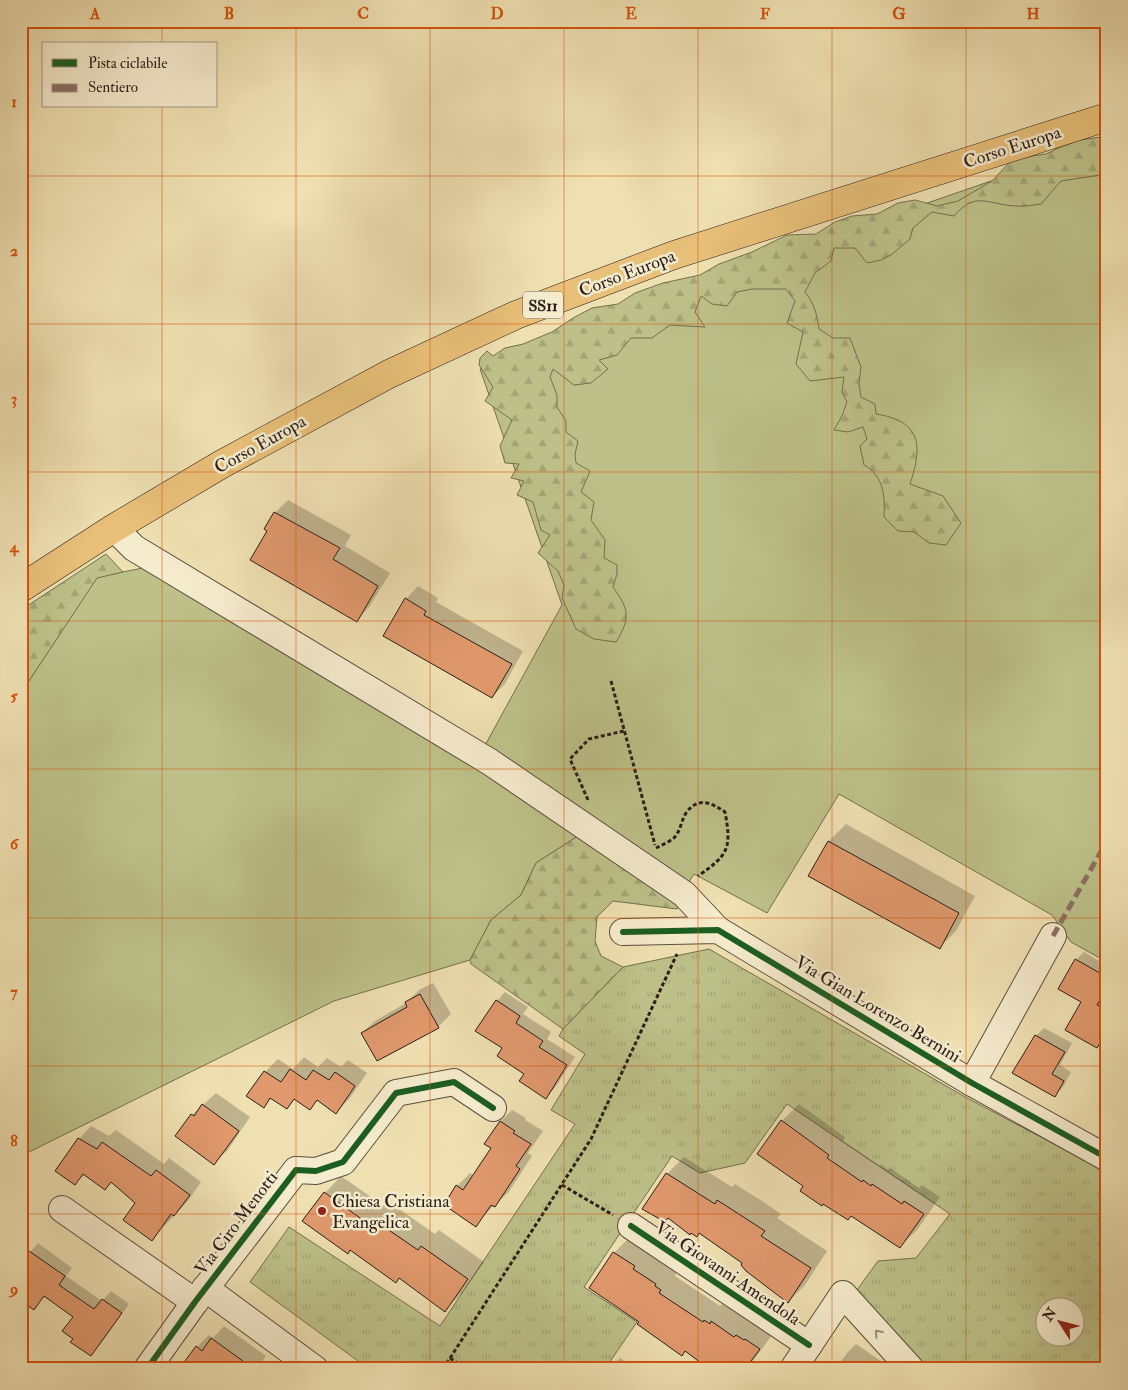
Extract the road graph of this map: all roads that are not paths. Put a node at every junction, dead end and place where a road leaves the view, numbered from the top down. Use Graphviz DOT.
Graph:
graph roads {
  1 [pos="1107,117"];
  2 [pos="114,528"];
  3 [pos="21,588"];
  4 [pos="718,930"];
  5 [pos="623,932"];
  6 [pos="1053,936"];
  7 [pos="972,1083"];
  8 [pos="493,1108"];
  9 [pos="1107,1158"];
  10 [pos="62,1209"];
  11 [pos="631,1226"];
  12 [pos="200,1295"];
  13 [pos="809,1345"];
  14 [pos="147,1369"];
  15 [pos="316,1369"];
  16 [pos="793,1369"];
  17 [pos="910,1369"];
  1 -- 2 [label="main road, Corso Europa / SS11"];
  2 -- 3 [label="main road, Corso Europa / SS11"];
  2 -- 4 [label="street, Via Gian Lorenzo Bernini"];
  4 -- 5 [label="street"];
  4 -- 7 [label="street, Via Gian Lorenzo Bernini"];
  6 -- 7 [label="street, Via Gian Lorenzo Bernini"];
  7 -- 9 [label="street, Via Gian Lorenzo Bernini"];
  8 -- 12 [label="street, Via Ciro Menotti"];
  10 -- 12 [label="street"];
  11 -- 13 [label="street, Via Giovanni Amendola"];
  12 -- 14 [label="street, Via Ciro Menotti"];
  12 -- 15 [label="street"];
  13 -- 16 [label="street"];
  17 -- 13 [label="street, one-way"];
}
